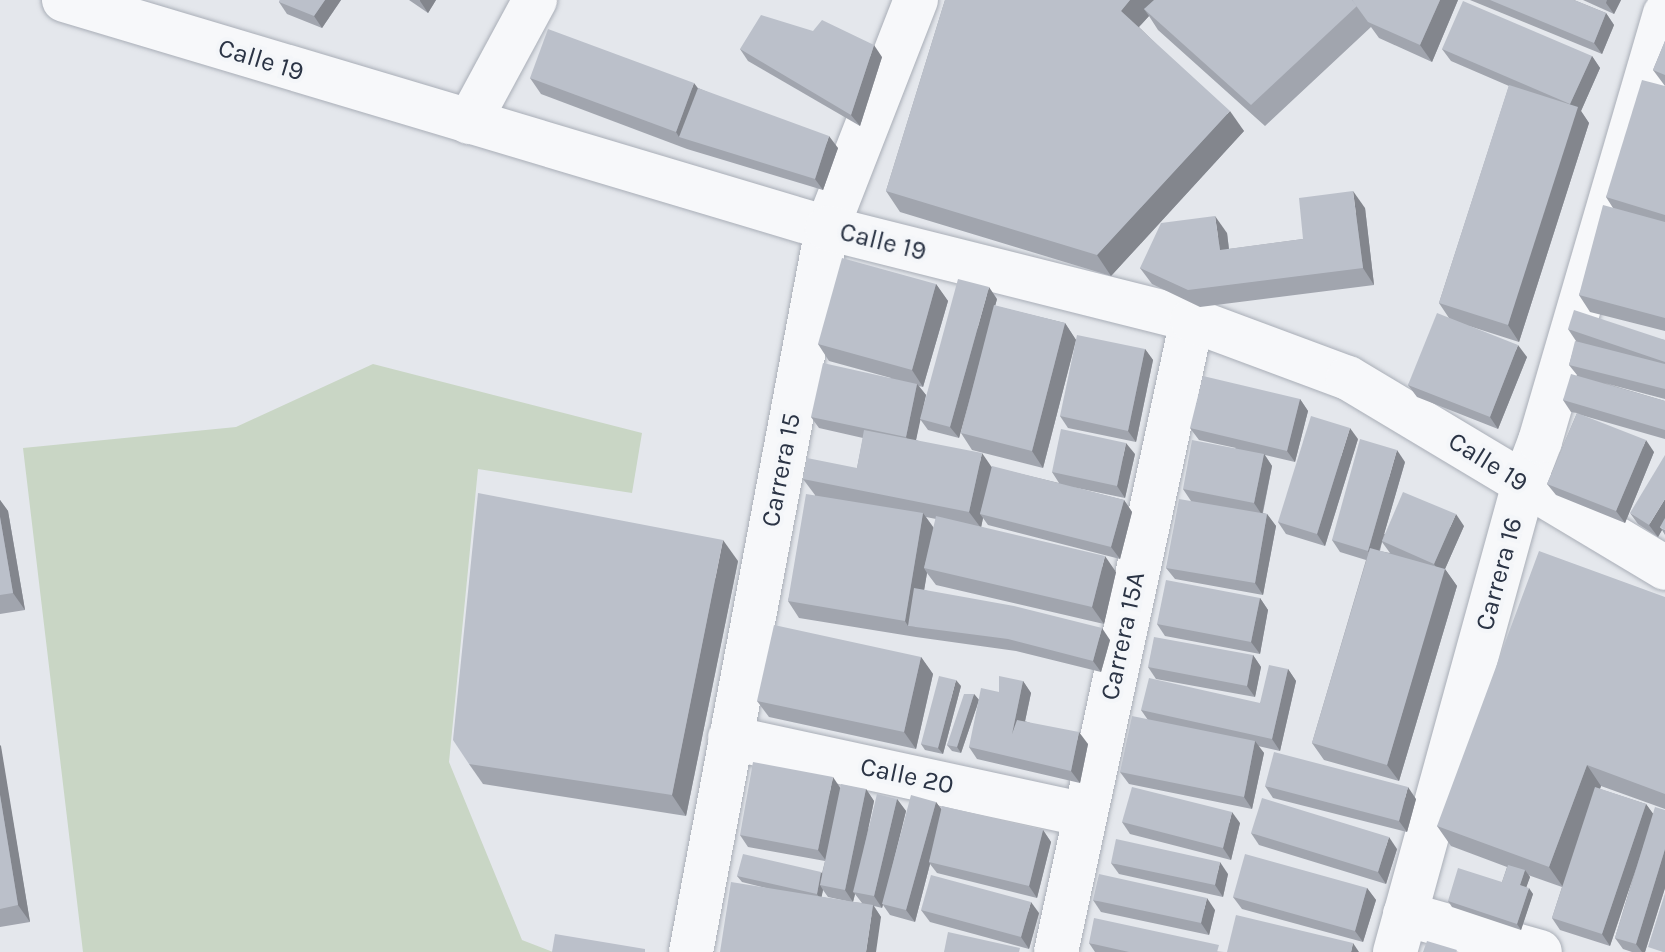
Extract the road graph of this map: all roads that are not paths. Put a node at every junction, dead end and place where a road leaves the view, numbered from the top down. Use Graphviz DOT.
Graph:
graph roads {
  1 [pos="64,0"];
  2 [pos="535,0"];
  3 [pos="916,0"];
  4 [pos="1665,14"];
  5 [pos="469,122"];
  6 [pos="827,228"];
  7 [pos="1192,320"];
  8 [pos="1524,483"];
  9 [pos="1665,568"];
  10 [pos="730,738"];
  11 [pos="1083,814"];
  12 [pos="1400,933"];
  13 [pos="691,952"];
  14 [pos="1056,952"];
  15 [pos="1540,952"];
  1 -- 5 [label="street, Calle 19"];
  2 -- 5 [label="street"];
  3 -- 6 [label="street, Carrera 15"];
  4 -- 8 [label="street, Carrera 16"];
  5 -- 6 [label="street, Calle 19"];
  6 -- 7 [label="street, Calle 19"];
  6 -- 10 [label="street, Carrera 15"];
  7 -- 8 [label="street, Calle 19"];
  7 -- 11 [label="street, Carrera 15A"];
  8 -- 9 [label="street, Calle 19"];
  8 -- 12 [label="street, Carrera 16"];
  10 -- 11 [label="street, Calle 20"];
  10 -- 13 [label="street, Carrera 15"];
  11 -- 14 [label="street, Carrera 15A"];
  12 -- 15 [label="street"];
}
